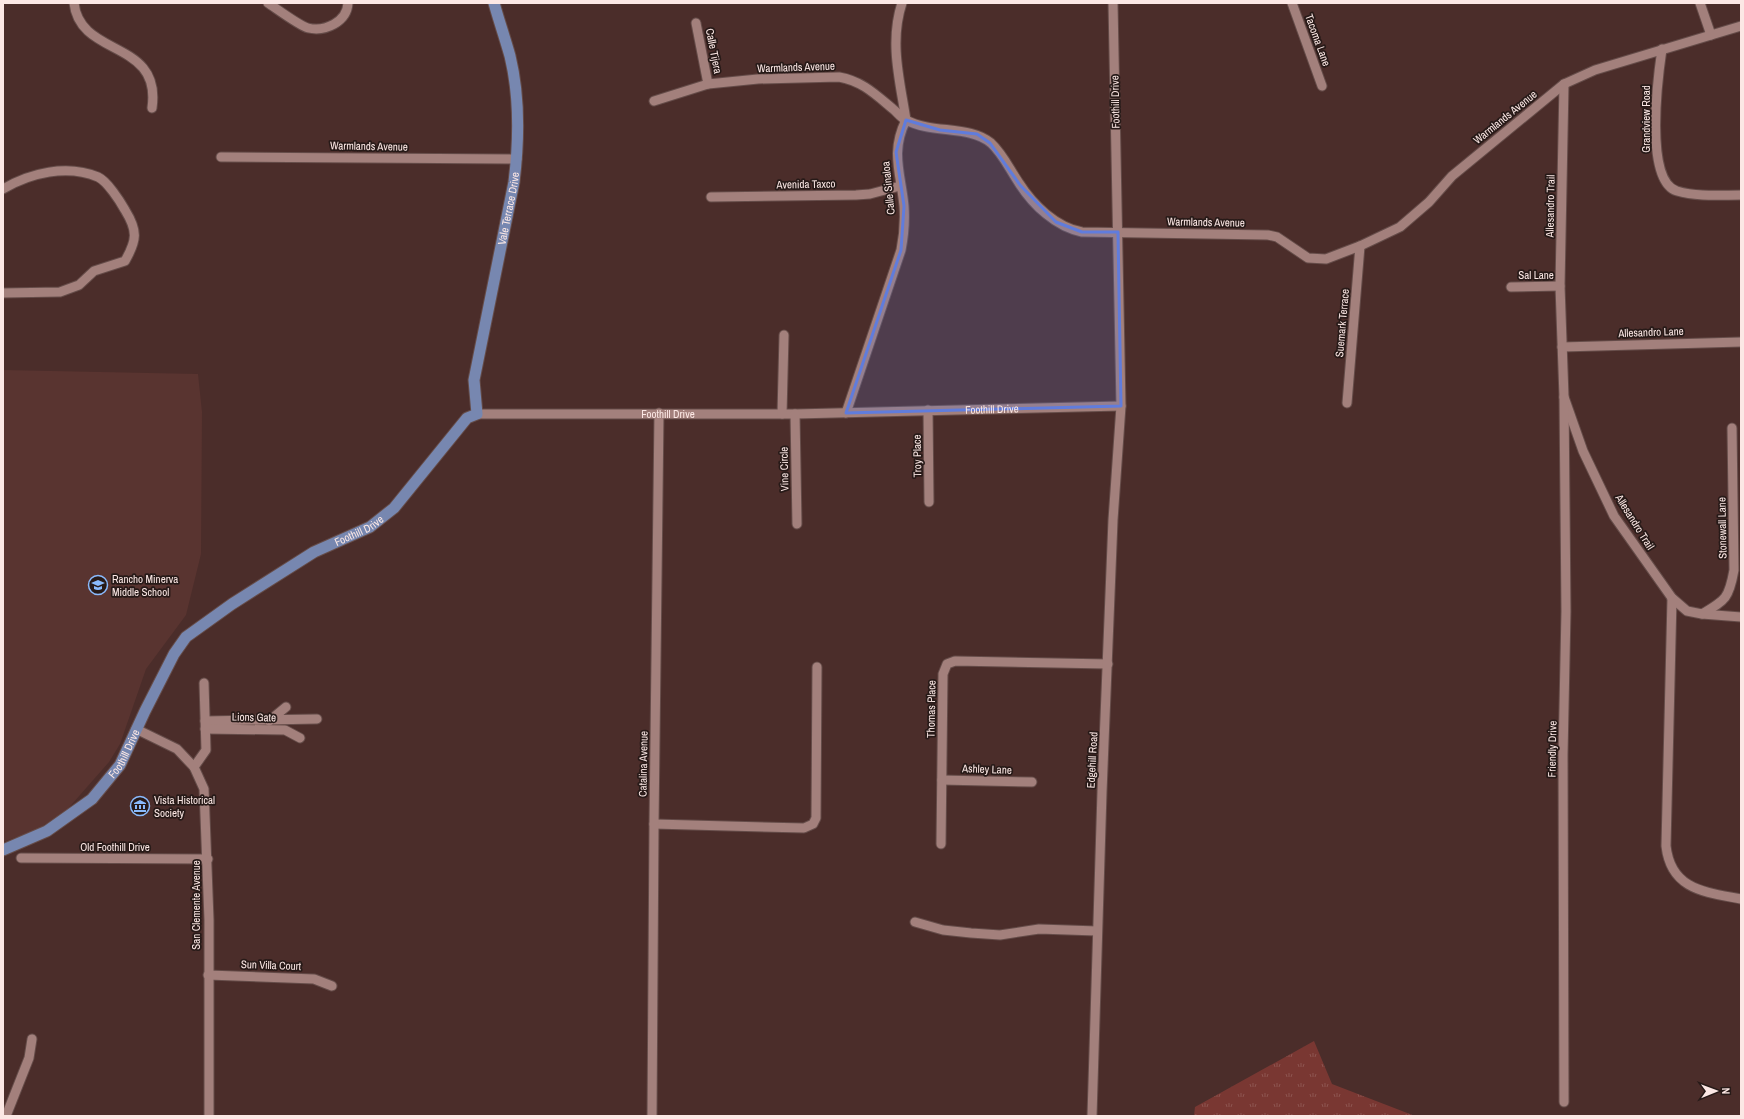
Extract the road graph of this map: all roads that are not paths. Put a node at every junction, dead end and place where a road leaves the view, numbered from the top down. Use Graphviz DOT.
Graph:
graph roads {
  1 [pos="74,3"];
  2 [pos="268,3"];
  3 [pos="348,3"];
  4 [pos="494,3"];
  5 [pos="902,3"];
  6 [pos="1113,3"];
  7 [pos="1292,3"];
  8 [pos="1700,3"];
  9 [pos="696,23"];
  10 [pos="1741,26"];
  11 [pos="1711,35"];
  12 [pos="1662,49"];
  13 [pos="708,84"];
  14 [pos="1564,84"];
  15 [pos="1322,86"];
  16 [pos="654,101"];
  17 [pos="152,108"];
  18 [pos="906,120"];
  19 [pos="221,156"];
  20 [pos="517,159"];
  21 [pos="900,186"];
  22 [pos="3,189"];
  23 [pos="1741,195"];
  24 [pos="711,197"];
  25 [pos="1118,232"];
  26 [pos="1360,246"];
  27 [pos="1560,286"];
  28 [pos="1511,287"];
  29 [pos="3,293"];
  30 [pos="784,335"];
  31 [pos="1741,342"];
  32 [pos="1562,347"];
  33 [pos="1564,397"];
  34 [pos="1348,403"];
  35 [pos="1121,406"];
  36 [pos="928,410"];
  37 [pos="659,413"];
  38 [pos="846,413"];
  39 [pos="477,414"];
  40 [pos="782,414"];
  41 [pos="795,414"];
  42 [pos="1732,428"];
  43 [pos="929,502"];
  44 [pos="797,524"];
  45 [pos="1672,598"];
  46 [pos="1702,614"];
  47 [pos="1741,617"];
  48 [pos="1108,664"];
  49 [pos="817,667"];
  50 [pos="204,682"];
  51 [pos="286,707"];
  52 [pos="317,719"];
  53 [pos="269,721"];
  54 [pos="205,725"];
  55 [pos="136,729"];
  56 [pos="300,738"];
  57 [pos="194,767"];
  58 [pos="942,780"];
  59 [pos="1032,782"];
  60 [pos="654,824"];
  61 [pos="941,844"];
  62 [pos="3,850"];
  63 [pos="21,858"];
  64 [pos="208,859"];
  65 [pos="1741,899"];
  66 [pos="915,922"];
  67 [pos="1097,931"];
  68 [pos="208,975"];
  69 [pos="332,986"];
  70 [pos="32,1039"];
  71 [pos="1564,1102"];
  72 [pos="6,1116"];
  73 [pos="209,1116"];
  74 [pos="652,1116"];
  75 [pos="1092,1116"];
  1 -- 17 [label="street"];
  2 -- 3 [label="street"];
  4 -- 20 [label="main road, Vale Terrace Drive"];
  5 -- 18 [label="street, Calle Sinaloa"];
  6 -- 25 [label="street, Foothill Drive"];
  7 -- 15 [label="street, Tacoma Lane"];
  8 -- 11 [label="street"];
  9 -- 13 [label="street, Calle Tijera"];
  10 -- 11 [label="street, Warmlands Avenue"];
  11 -- 12 [label="street, Warmlands Avenue"];
  12 -- 14 [label="street, Warmlands Avenue"];
  12 -- 23 [label="street, Grandview Road"];
  13 -- 16 [label="street, Warmlands Avenue"];
  13 -- 18 [label="street, Warmlands Avenue"];
  14 -- 26 [label="street, Warmlands Avenue"];
  14 -- 27 [label="street, Allesandro Trail"];
  18 -- 21 [label="street, Calle Sinaloa"];
  18 -- 25 [label="street, Warmlands Avenue"];
  19 -- 20 [label="street, Warmlands Avenue"];
  20 -- 39 [label="main road, Vale Terrace Drive"];
  21 -- 24 [label="street, Avenida Taxco"];
  21 -- 38 [label="street, Calle Sinaloa"];
  22 -- 29 [label="street"];
  25 -- 26 [label="street, Warmlands Avenue"];
  25 -- 35 [label="street, Foothill Drive"];
  26 -- 34 [label="street, Suemark Terrace"];
  27 -- 28 [label="street, Sal Lane"];
  27 -- 32 [label="street, Allesandro Trail"];
  30 -- 40 [label="street"];
  31 -- 32 [label="street, Allesandro Lane"];
  32 -- 33 [label="street, Allesandro Trail"];
  33 -- 45 [label="street, Allesandro Trail"];
  33 -- 71 [label="street, Friendly Drive"];
  35 -- 36 [label="street, Foothill Drive"];
  35 -- 48 [label="street, Edgehill Road"];
  36 -- 38 [label="street, Foothill Drive"];
  36 -- 43 [label="street, Troy Place"];
  37 -- 39 [label="street, Foothill Drive"];
  37 -- 40 [label="street, Foothill Drive"];
  37 -- 60 [label="street, Catalina Avenue"];
  38 -- 41 [label="street, Foothill Drive"];
  39 -- 55 [label="main road, Foothill Drive"];
  40 -- 41 [label="street, Foothill Drive"];
  41 -- 44 [label="street, Vine Circle"];
  42 -- 46 [label="street, Stonewall Lane"];
  45 -- 46 [label="street, Allesandro Trail"];
  45 -- 65 [label="street"];
  46 -- 47 [label="street, Allesandro Trail"];
  48 -- 58 [label="street, Thomas Place"];
  48 -- 67 [label="street, Edgehill Road"];
  49 -- 60 [label="street"];
  50 -- 54 [label="street"];
  51 -- 53 [label="street"];
  52 -- 53 [label="street"];
  53 -- 54 [label="street"];
  54 -- 56 [label="street, Lions Gate"];
  54 -- 57 [label="street"];
  55 -- 57 [label="street, San Clemente Avenue"];
  55 -- 62 [label="main road, Foothill Drive"];
  57 -- 64 [label="street, San Clemente Avenue"];
  58 -- 59 [label="street, Ashley Lane"];
  58 -- 61 [label="street, Thomas Place"];
  60 -- 74 [label="street, Catalina Avenue"];
  63 -- 64 [label="street, Old Foothill Drive"];
  64 -- 68 [label="street, San Clemente Avenue"];
  66 -- 67 [label="street"];
  67 -- 75 [label="street, Edgehill Road"];
  68 -- 69 [label="street, Sun Villa Court"];
  68 -- 73 [label="street, San Clemente Avenue"];
  70 -- 72 [label="street"];
}
